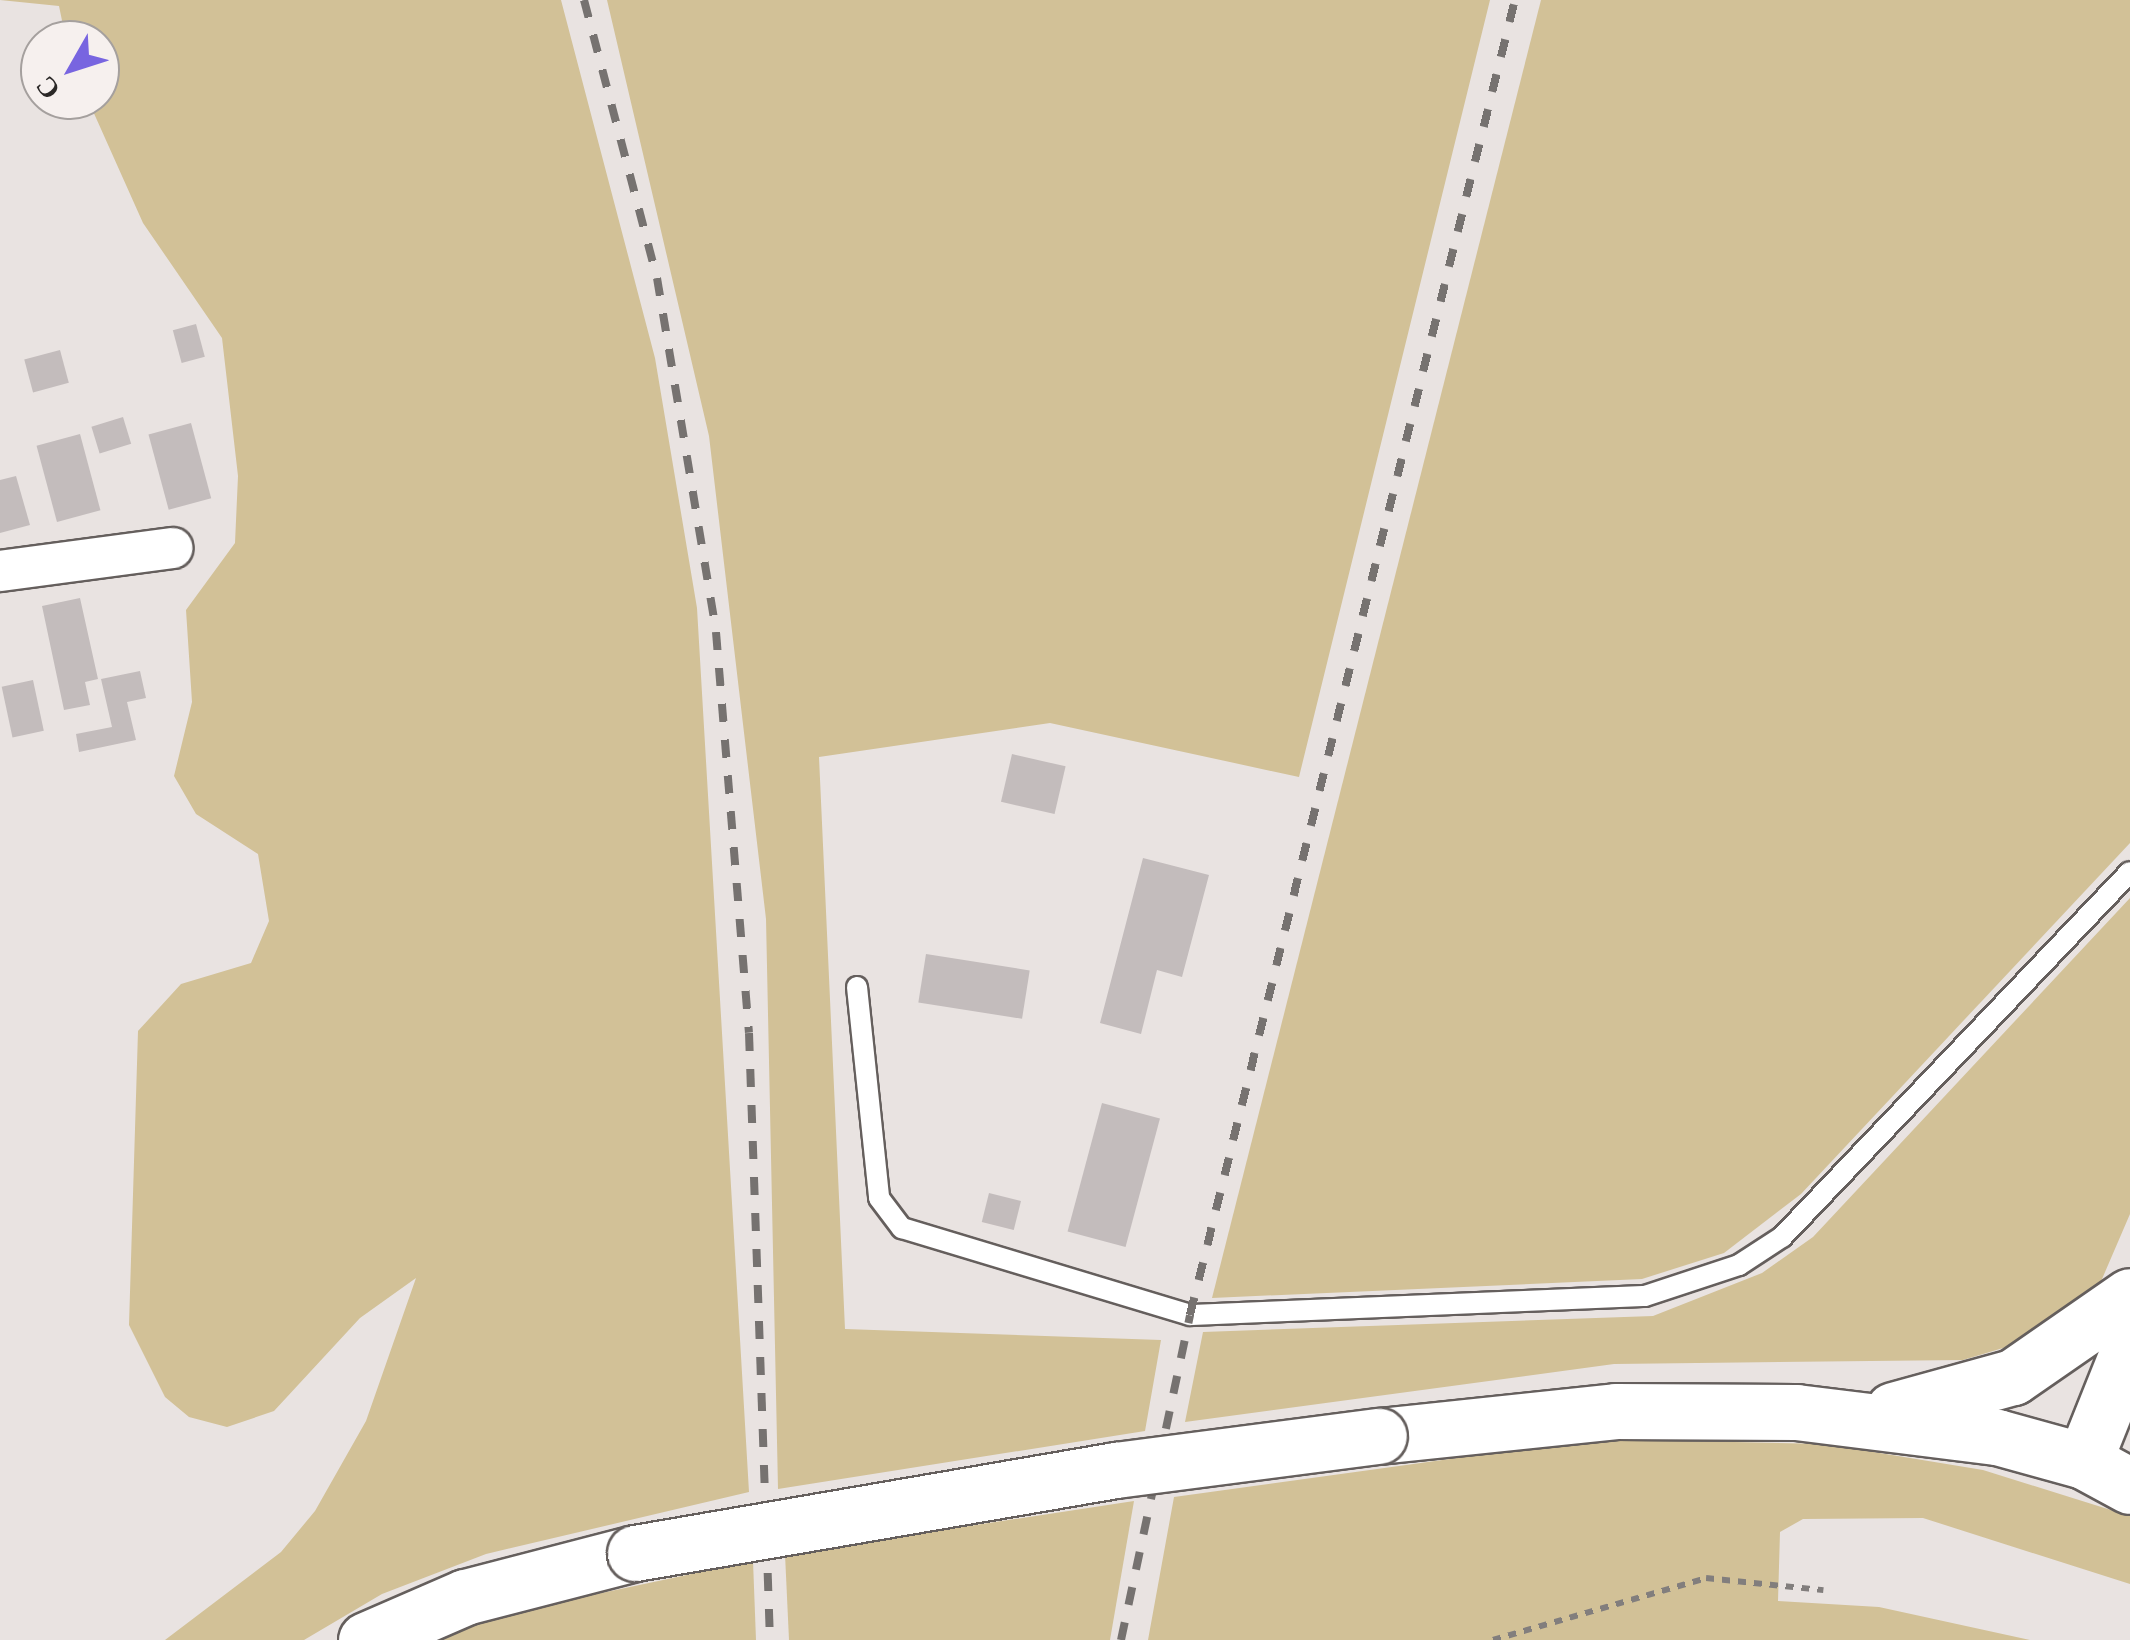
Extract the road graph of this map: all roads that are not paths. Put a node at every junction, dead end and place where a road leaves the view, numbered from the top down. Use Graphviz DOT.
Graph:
graph roads {
  1 [pos="172,548"];
  2 [pos="0,571"];
  3 [pos="2130,872"];
  4 [pos="857,987"];
  5 [pos="2130,1296"];
  6 [pos="2130,1346"];
  7 [pos="1859,1418"];
  8 [pos="2107,1473"];
  9 [pos="366,1640"];
  1 -- 2 [label="street"];
  3 -- 4 [label="lane"];
  5 -- 7 [label="main road"];
  6 -- 8 [label="main road"];
  7 -- 8 [label="main road"];
  7 -- 9 [label="main road, bridge"];
}
